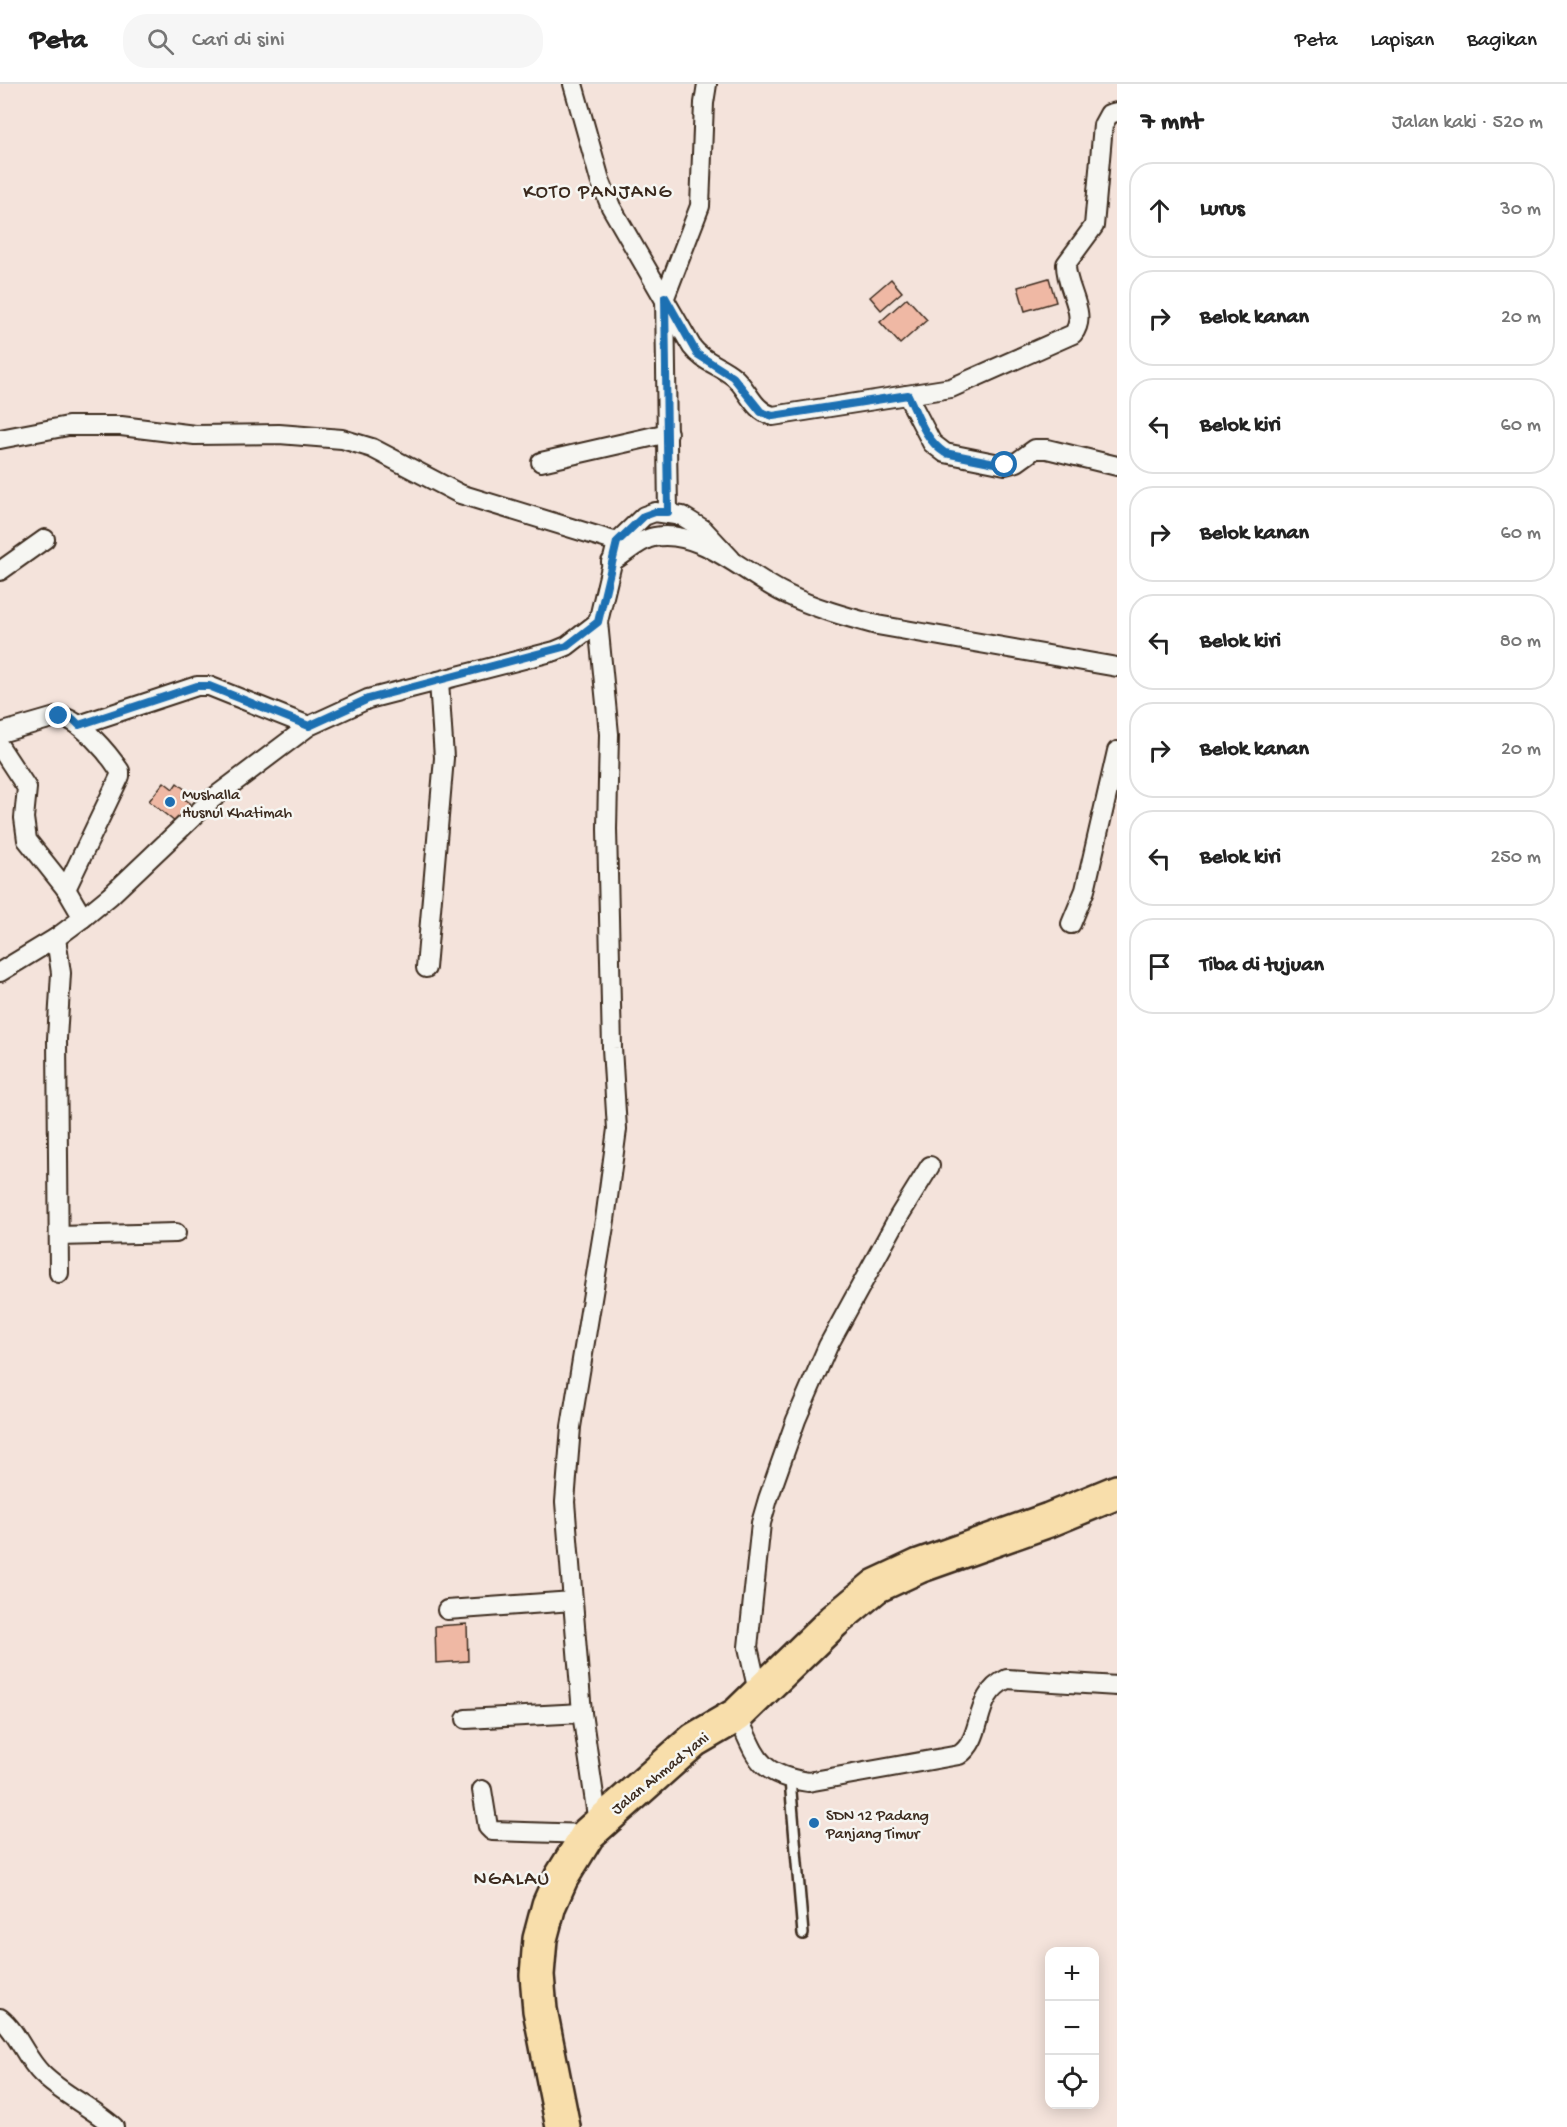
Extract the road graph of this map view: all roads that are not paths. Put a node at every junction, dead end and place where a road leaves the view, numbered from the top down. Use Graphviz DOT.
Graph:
graph roads {
  1 [pos="573,84"];
  2 [pos="707,84"];
  3 [pos="1117,112"];
  4 [pos="665,297"];
  5 [pos="908,395"];
  6 [pos="668,433"];
  7 [pos="0,439"];
  8 [pos="541,462"];
  9 [pos="1117,466"];
  10 [pos="668,512"];
  11 [pos="45,539"];
  12 [pos="617,542"];
  13 [pos="731,558"];
  14 [pos="611,562"];
  15 [pos="0,571"];
  16 [pos="598,622"];
  17 [pos="1117,667"];
  18 [pos="439,681"];
  19 [pos="79,725"];
  20 [pos="309,726"];
  21 [pos="0,733"];
  22 [pos="0,747"];
  23 [pos="1117,751"];
  24 [pos="66,890"];
  25 [pos="83,918"];
  26 [pos="1071,924"];
  27 [pos="56,938"];
  28 [pos="426,968"];
  29 [pos="0,972"];
  30 [pos="930,1166"];
  31 [pos="176,1233"];
  32 [pos="58,1236"];
  33 [pos="59,1273"];
  34 [pos="1117,1492"];
  35 [pos="573,1601"];
  36 [pos="447,1610"];
  37 [pos="1117,1686"];
  38 [pos="748,1706"];
  39 [pos="582,1713"];
  40 [pos="466,1719"];
  41 [pos="790,1780"];
  42 [pos="482,1790"];
  43 [pos="593,1828"];
  44 [pos="803,1934"];
  45 [pos="0,2018"];
  46 [pos="562,2125"];
  47 [pos="114,2127"];
  1 -- 4 [label="street"];
  2 -- 4 [label="street"];
  3 -- 5 [label="street"];
  4 -- 5 [label="street"];
  4 -- 6 [label="street"];
  5 -- 9 [label="street"];
  6 -- 8 [label="street"];
  6 -- 10 [label="street"];
  7 -- 12 [label="street"];
  10 -- 12 [label="street"];
  10 -- 13 [label="street"];
  11 -- 15 [label="street"];
  12 -- 14 [label="street"];
  13 -- 14 [label="street"];
  13 -- 17 [label="street"];
  14 -- 16 [label="street"];
  16 -- 18 [label="street"];
  16 -- 35 [label="street"];
  18 -- 20 [label="street"];
  18 -- 28 [label="street"];
  19 -- 20 [label="street"];
  19 -- 21 [label="street"];
  19 -- 24 [label="street"];
  20 -- 25 [label="street"];
  22 -- 24 [label="street"];
  23 -- 26 [label="street"];
  24 -- 25 [label="street"];
  25 -- 27 [label="street"];
  27 -- 29 [label="street"];
  27 -- 32 [label="street"];
  30 -- 38 [label="street"];
  31 -- 32 [label="street"];
  32 -- 33 [label="street"];
  34 -- 38 [label="highway, Jalan Ahmad Yani"];
  35 -- 36 [label="street"];
  35 -- 39 [label="street"];
  37 -- 41 [label="street"];
  38 -- 41 [label="street"];
  38 -- 43 [label="highway, Jalan Ahmad Yani"];
  39 -- 40 [label="street"];
  39 -- 43 [label="street"];
  41 -- 44 [label="lane"];
  42 -- 43 [label="street"];
  43 -- 46 [label="highway, Jalan Ahmad Yani"];
  45 -- 47 [label="street"];
}
